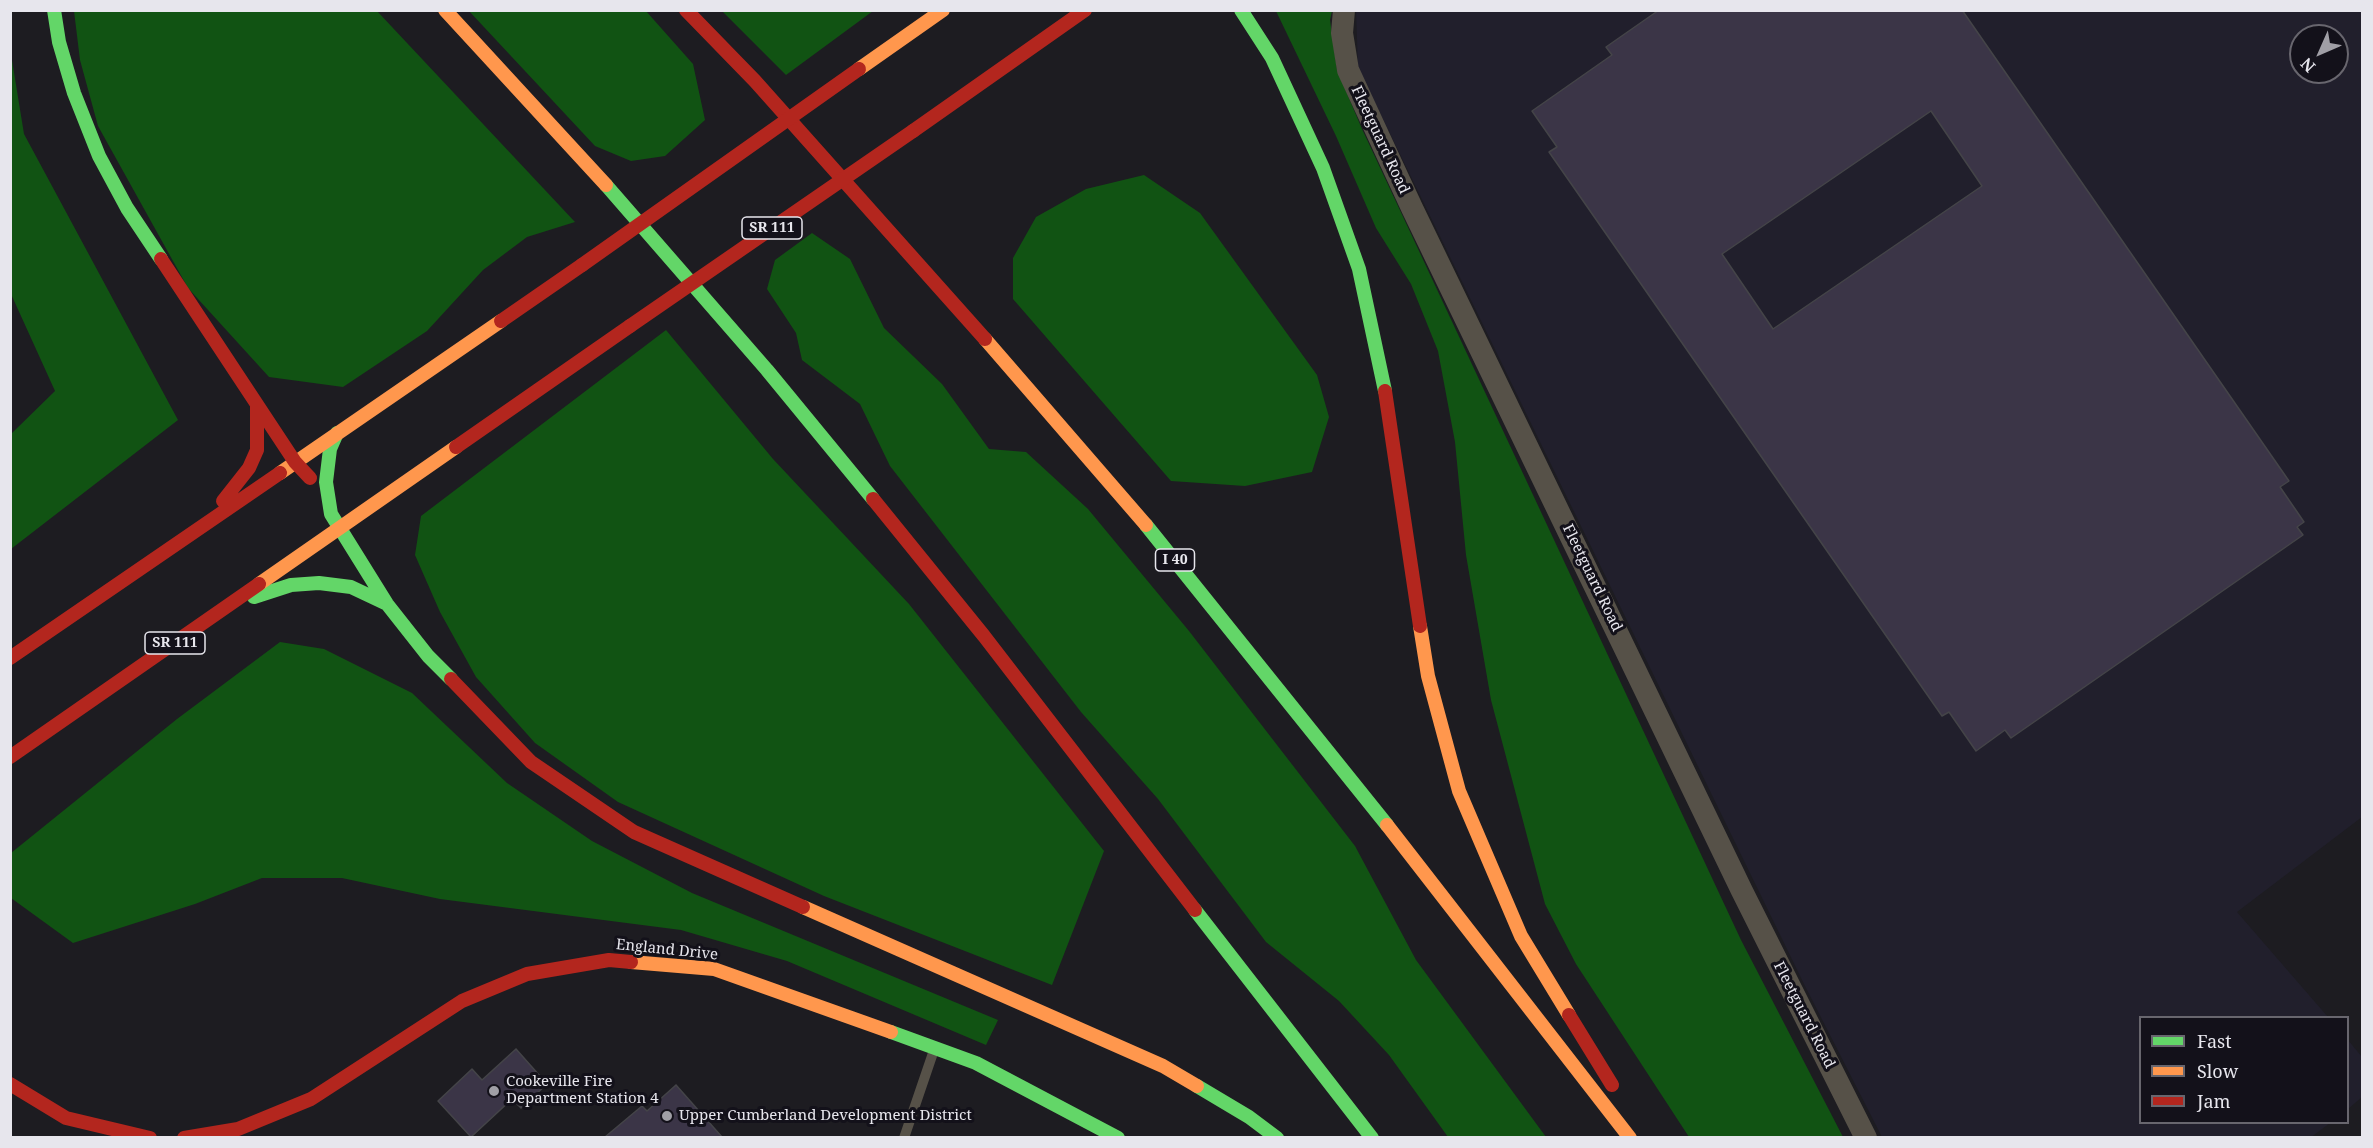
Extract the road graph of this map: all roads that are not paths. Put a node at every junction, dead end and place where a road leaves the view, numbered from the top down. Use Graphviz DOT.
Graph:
graph roads {
  1 [pos="54,10"];
  2 [pos="445,10"];
  3 [pos="686,10"];
  4 [pos="943,10"];
  5 [pos="1085,10"];
  6 [pos="1241,10"];
  7 [pos="1344,10"];
  8 [pos="257,406"];
  9 [pos="337,434"];
  10 [pos="295,462"];
  11 [pos="404,483"];
  12 [pos="326,488"];
  13 [pos="342,493"];
  14 [pos="366,494"];
  15 [pos="202,527"];
  16 [pos="338,528"];
  17 [pos="387,604"];
  18 [pos="229,605"];
  19 [pos="10,658"];
  20 [pos="10,757"];
  21 [pos="934,1047"];
  22 [pos="10,1084"];
  23 [pos="1620,1097"];
  24 [pos="1632,1117"];
  25 [pos="150,1137"];
  26 [pos="184,1137"];
  27 [pos="904,1137"];
  28 [pos="1119,1137"];
  29 [pos="1277,1137"];
  30 [pos="1372,1137"];
  31 [pos="1630,1137"];
  32 [pos="1645,1137"];
  33 [pos="1866,1137"];
  1 -- 8 [label="main road"];
  2 -- 30 [label="main road"];
  3 -- 31 [label="main road, I 40"];
  4 -- 9 [label="main road, bridge"];
  5 -- 11 [label="main road, SR 111, bridge"];
  6 -- 23 [label="main road"];
  7 -- 33 [label="street, Fleetguard Road"];
  8 -- 10 [label="main road"];
  8 -- 15 [label="main road"];
  9 -- 10 [label="main road"];
  9 -- 12 [label="main road"];
  10 -- 12 [label="main road"];
  10 -- 15 [label="main road"];
  11 -- 14 [label="main road"];
  11 -- 16 [label="main road, SR 111"];
  12 -- 13 [label="main road"];
  12 -- 16 [label="main road"];
  15 -- 19 [label="main road"];
  16 -- 17 [label="main road"];
  16 -- 18 [label="main road, SR 111"];
  17 -- 18 [label="main road"];
  17 -- 29 [label="main road"];
  18 -- 20 [label="main road, SR 111"];
  21 -- 26 [label="main road, England Drive"];
  21 -- 27 [label="lane"];
  21 -- 28 [label="main road, England Drive"];
  22 -- 25 [label="main road"];
  24 -- 32 [label="main road"];
}
